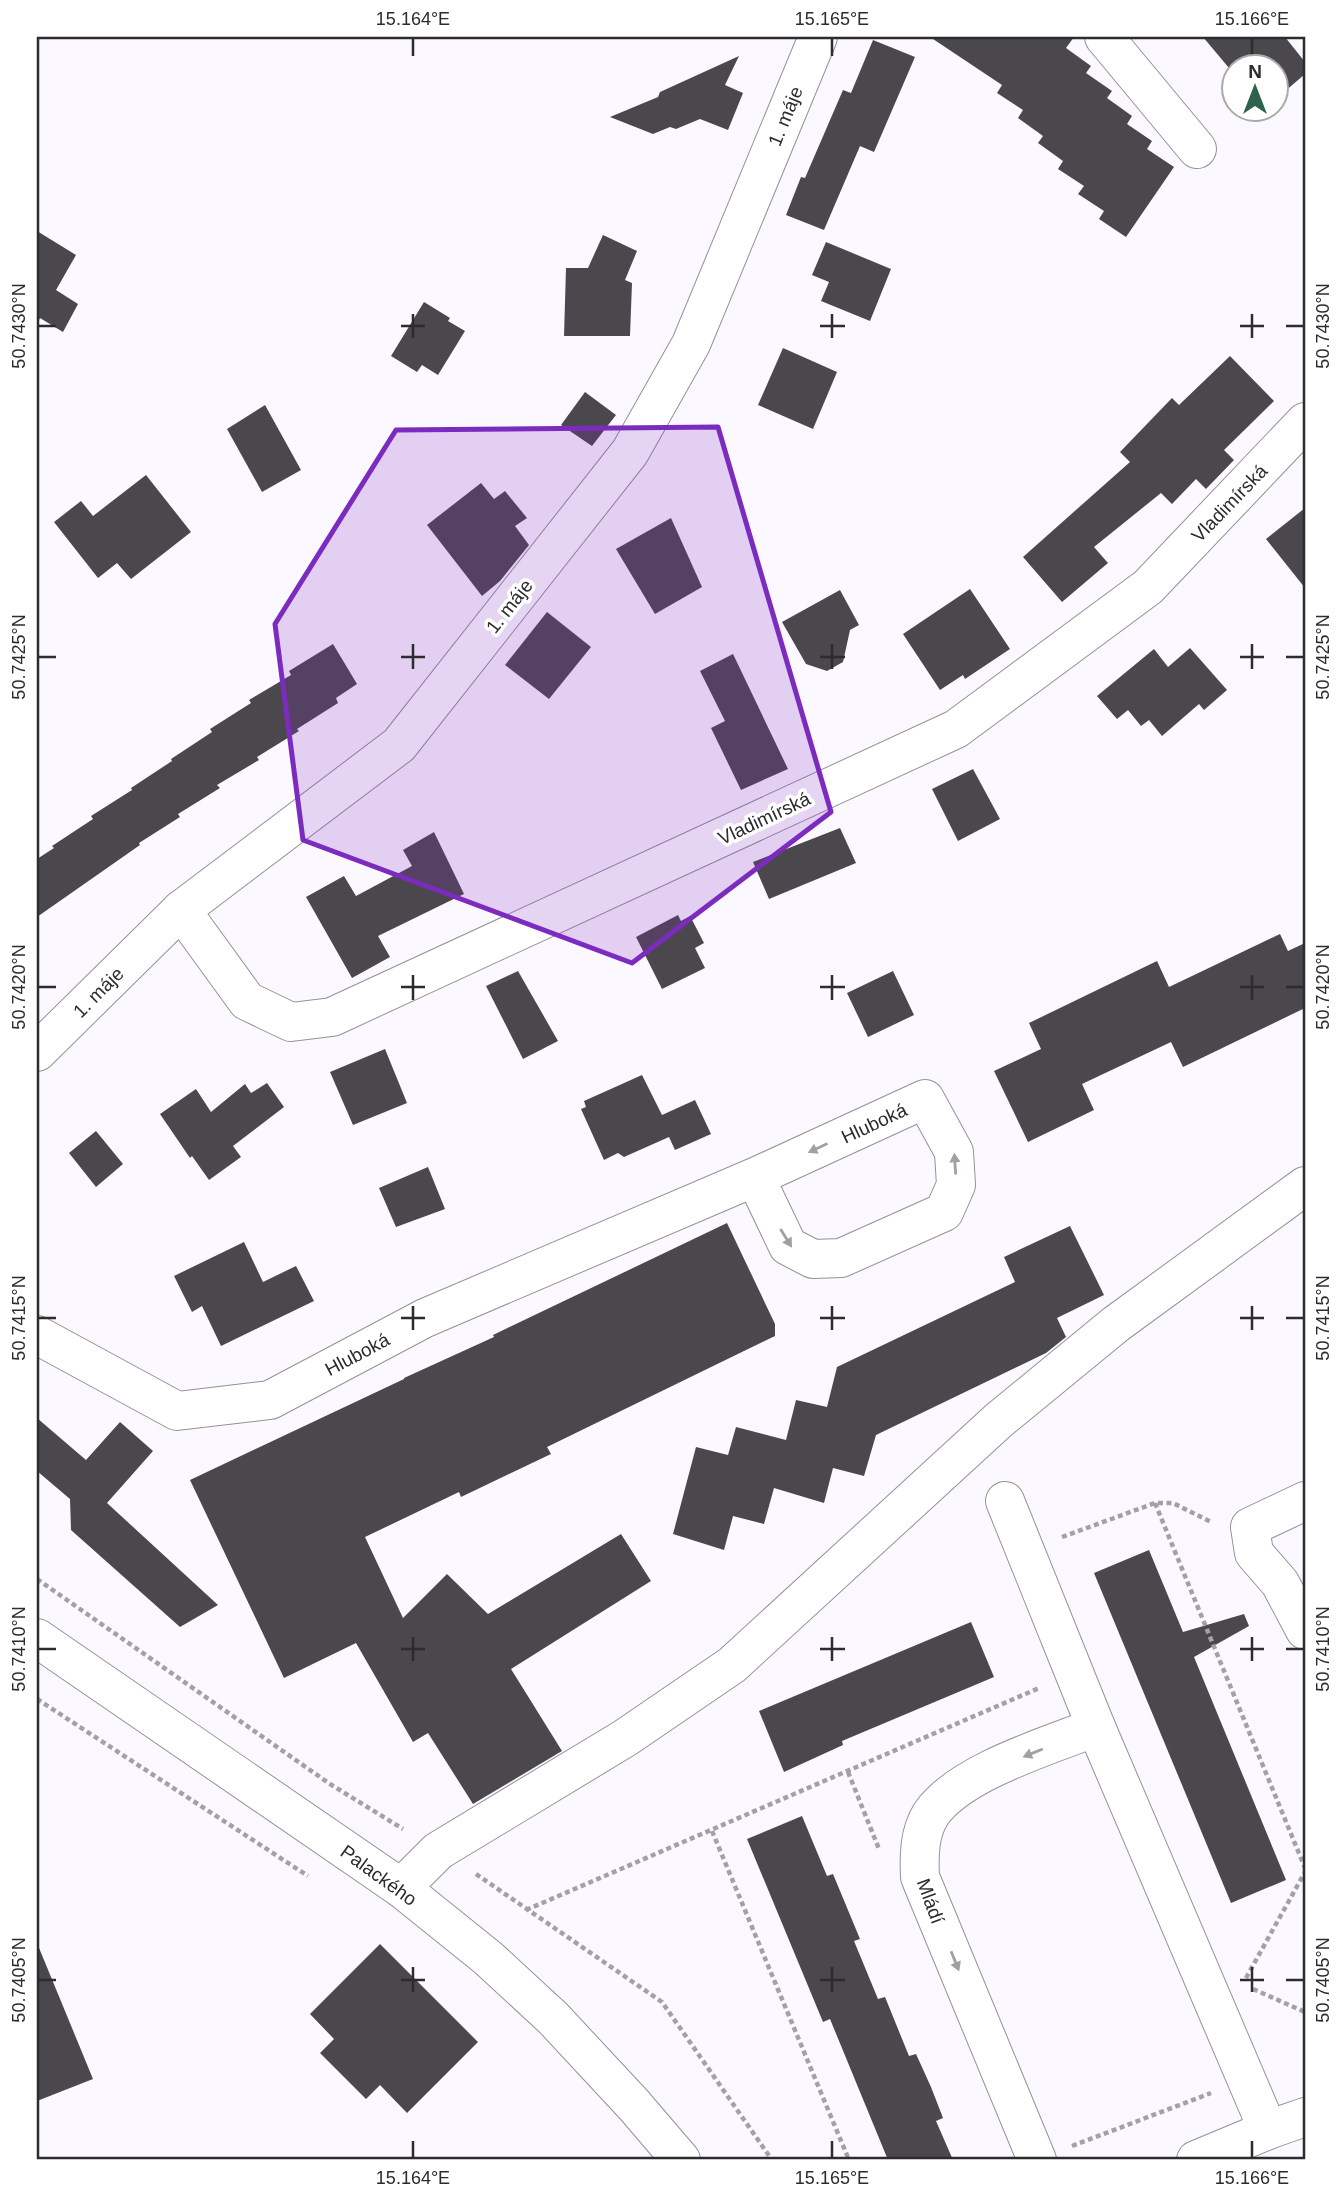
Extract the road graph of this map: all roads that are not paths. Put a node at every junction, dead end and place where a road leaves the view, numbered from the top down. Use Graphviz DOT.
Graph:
graph roads {
  1 [pos="818,37"];
  2 [pos="1104,37"];
  3 [pos="1197,149"];
  4 [pos="1305,422"];
  5 [pos="181,910"];
  6 [pos="37,1052"];
  7 [pos="755,1177"];
  8 [pos="1305,1185"];
  9 [pos="37,1335"];
  10 [pos="1005,1501"];
  11 [pos="1305,1501"];
  12 [pos="1305,1630"];
  13 [pos="37,1638"];
  14 [pos="1096,1727"];
  15 [pos="401,1888"];
  16 [pos="1305,2117"];
  17 [pos="1268,2130"];
  18 [pos="681,2160"];
  19 [pos="1037,2160"];
  20 [pos="1196,2160"];
  1 -- 5 [label="street, 1. máje"];
  2 -- 3 [label="street"];
  4 -- 5 [label="street, Vladimírská"];
  5 -- 6 [label="street, 1. máje"];
  7 -- 7 [label="street, Hluboká, one-way"];
  7 -- 9 [label="street, Hluboká"];
  8 -- 15 [label="street"];
  10 -- 14 [label="street"];
  11 -- 12 [label="street"];
  13 -- 15 [label="street, Palackého"];
  14 -- 17 [label="street"];
  14 -- 19 [label="street, Mládí, one-way"];
  15 -- 18 [label="street, Palackého"];
  16 -- 17 [label="street"];
  17 -- 20 [label="street"];
}
